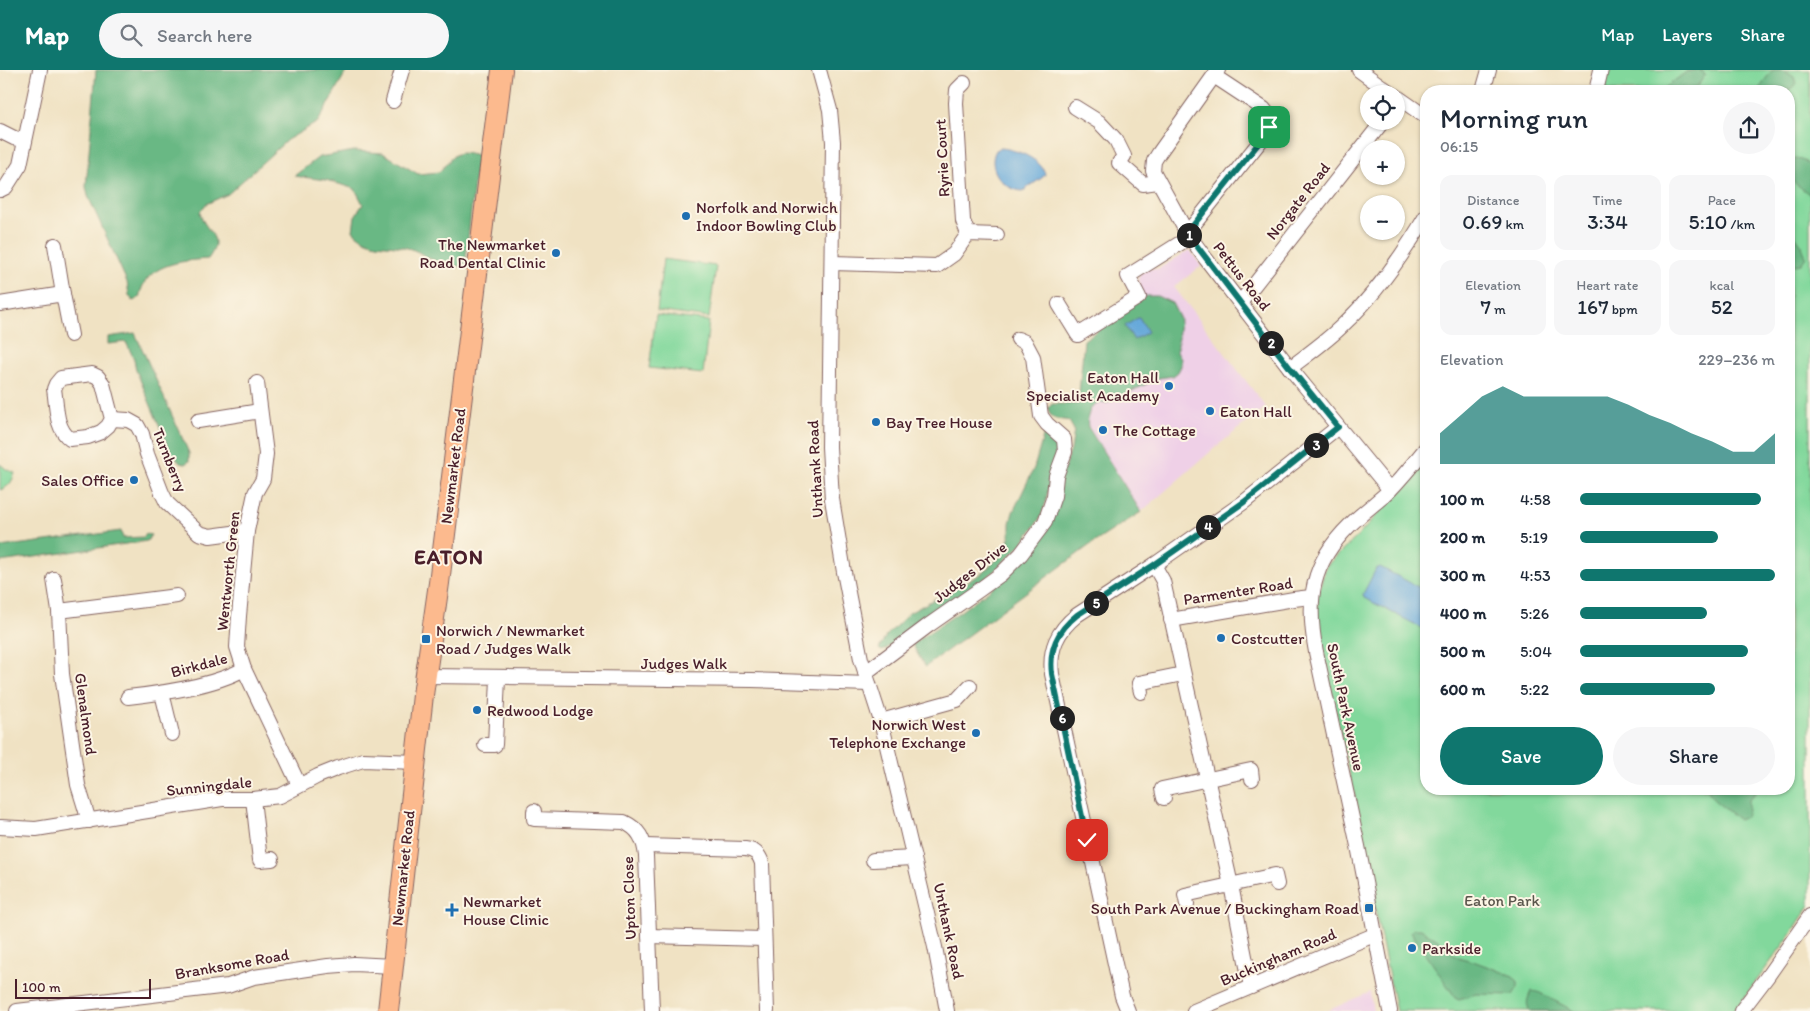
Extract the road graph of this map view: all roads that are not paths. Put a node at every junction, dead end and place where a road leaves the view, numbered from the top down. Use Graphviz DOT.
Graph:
graph roads {
  1 [pos="40,70"];
  2 [pos="402,70"];
  3 [pos="502,70"];
  4 [pos="820,70"];
  5 [pos="1489,70"];
  6 [pos="1601,70"];
  7 [pos="1366,72"];
  8 [pos="1216,73"];
  9 [pos="964,83"];
  10 [pos="1381,85"];
  11 [pos="1485,85"];
  12 [pos="1597,85"];
  13 [pos="400,94"];
  14 [pos="1405,104"];
  15 [pos="1077,113"];
  16 [pos="1420,113"];
  17 [pos="1376,130"];
  18 [pos="0,131"];
  19 [pos="26,140"];
  20 [pos="1158,182"];
  21 [pos="0,190"];
  22 [pos="1420,226"];
  23 [pos="968,234"];
  24 [pos="997,235"];
  25 [pos="1189,235"];
  26 [pos="55,245"];
  27 [pos="832,263"];
  28 [pos="63,294"];
  29 [pos="1240,303"];
  30 [pos="0,304"];
  31 [pos="1059,304"];
  32 [pos="71,335"];
  33 [pos="1018,339"];
  34 [pos="1290,368"];
  35 [pos="256,384"];
  36 [pos="260,411"];
  37 [pos="206,415"];
  38 [pos="112,419"];
  39 [pos="1338,427"];
  40 [pos="1420,455"];
  41 [pos="1390,490"];
  42 [pos="247,531"];
  43 [pos="1154,565"];
  44 [pos="54,579"];
  45 [pos="177,596"];
  46 [pos="1312,598"];
  47 [pos="59,610"];
  48 [pos="1171,620"];
  49 [pos="244,670"];
  50 [pos="1183,674"];
  51 [pos="426,676"];
  52 [pos="498,678"];
  53 [pos="867,679"];
  54 [pos="1139,683"];
  55 [pos="970,686"];
  56 [pos="162,693"];
  57 [pos="128,697"];
  58 [pos="881,721"];
  59 [pos="172,734"];
  60 [pos="494,745"];
  61 [pos="416,762"];
  62 [pos="1250,770"];
  63 [pos="1206,780"];
  64 [pos="299,785"];
  65 [pos="1162,790"];
  66 [pos="253,799"];
  67 [pos="534,818"];
  68 [pos="89,821"];
  69 [pos="0,827"];
  70 [pos="645,846"];
  71 [pos="914,858"];
  72 [pos="260,860"];
  73 [pos="873,860"];
  74 [pos="1275,875"];
  75 [pos="1231,885"];
  76 [pos="1185,895"];
  77 [pos="1810,916"];
  78 [pos="1374,935"];
  79 [pos="649,936"];
  80 [pos="764,939"];
  81 [pos="393,966"];
  82 [pos="1251,987"];
  83 [pos="89,1007"];
  84 [pos="17,1011"];
  85 [pos="388,1011"];
  86 [pos="652,1011"];
  87 [pos="767,1011"];
  88 [pos="947,1011"];
  89 [pos="1128,1011"];
  90 [pos="1194,1011"];
  91 [pos="1390,1011"];
  92 [pos="1741,1011"];
  1 -- 19 [label="street"];
  2 -- 13 [label="street"];
  3 -- 51 [label="highway, Newmarket Road"];
  4 -- 27 [label="street, Unthank Road"];
  5 -- 11 [label="street"];
  6 -- 12 [label="street"];
  7 -- 10 [label="street"];
  8 -- 20 [label="street, Pettus Road"];
  8 -- 25 [label="street"];
  9 -- 23 [label="street, Ryrie Court"];
  14 -- 16 [label="street"];
  15 -- 20 [label="street"];
  17 -- 29 [label="street, Norgate Road"];
  18 -- 19 [label="street"];
  19 -- 21 [label="street"];
  20 -- 25 [label="street, Pettus Road"];
  22 -- 34 [label="street"];
  23 -- 24 [label="street"];
  23 -- 27 [label="street"];
  25 -- 29 [label="street, Pettus Road"];
  25 -- 31 [label="street"];
  26 -- 28 [label="street"];
  27 -- 53 [label="street, Unthank Road"];
  28 -- 30 [label="street"];
  28 -- 32 [label="street"];
  29 -- 34 [label="street, Pettus Road"];
  33 -- 53 [label="street, Judges Drive"];
  34 -- 39 [label="street, Pettus Road"];
  35 -- 36 [label="street, Wentworth Green"];
  36 -- 37 [label="street"];
  36 -- 42 [label="street, Wentworth Green"];
  38 -- 38 [label="street"];
  38 -- 42 [label="street, Turnberry"];
  39 -- 41 [label="street, Pettus Road"];
  39 -- 43 [label="street"];
  40 -- 41 [label="street, South Park Avenue"];
  41 -- 46 [label="street, South Park Avenue"];
  42 -- 49 [label="street, Wentworth Green"];
  43 -- 48 [label="street"];
  43 -- 89 [label="street"];
  44 -- 47 [label="street, Glenalmond"];
  45 -- 47 [label="street"];
  46 -- 48 [label="street, Parmenter Road"];
  46 -- 78 [label="street, South Park Avenue"];
  47 -- 68 [label="street, Glenalmond"];
  48 -- 50 [label="street"];
  49 -- 56 [label="street, Birkdale"];
  49 -- 64 [label="street, Wentworth Green"];
  50 -- 54 [label="street"];
  50 -- 63 [label="street"];
  51 -- 52 [label="street, Judges Walk"];
  51 -- 61 [label="highway, Newmarket Road"];
  52 -- 53 [label="street, Judges Walk"];
  52 -- 60 [label="street"];
  53 -- 58 [label="street, Unthank Road"];
  55 -- 58 [label="street"];
  56 -- 57 [label="street, Birkdale"];
  56 -- 59 [label="street, Birkdale"];
  58 -- 71 [label="street, Unthank Road"];
  61 -- 64 [label="street, Sunningdale"];
  61 -- 81 [label="highway, Newmarket Road"];
  62 -- 63 [label="street"];
  63 -- 65 [label="street"];
  63 -- 75 [label="street"];
  64 -- 66 [label="street, Sunningdale"];
  66 -- 68 [label="street, Sunningdale"];
  66 -- 72 [label="street"];
  67 -- 70 [label="street, Upton Close"];
  68 -- 69 [label="street, Sunningdale"];
  70 -- 79 [label="street, Upton Close"];
  70 -- 80 [label="street"];
  71 -- 73 [label="street"];
  71 -- 88 [label="street, Unthank Road"];
  74 -- 75 [label="street"];
  75 -- 76 [label="street"];
  75 -- 82 [label="street"];
  77 -- 92 [label="street"];
  78 -- 82 [label="street, Buckingham Road"];
  78 -- 91 [label="street, South Park Avenue"];
  79 -- 80 [label="street"];
  79 -- 86 [label="street, Upton Close"];
  80 -- 87 [label="street"];
  81 -- 83 [label="street, Branksome Road"];
  81 -- 85 [label="highway, Newmarket Road"];
  82 -- 90 [label="street, Buckingham Road"];
  83 -- 84 [label="street, Branksome Road"];
}
